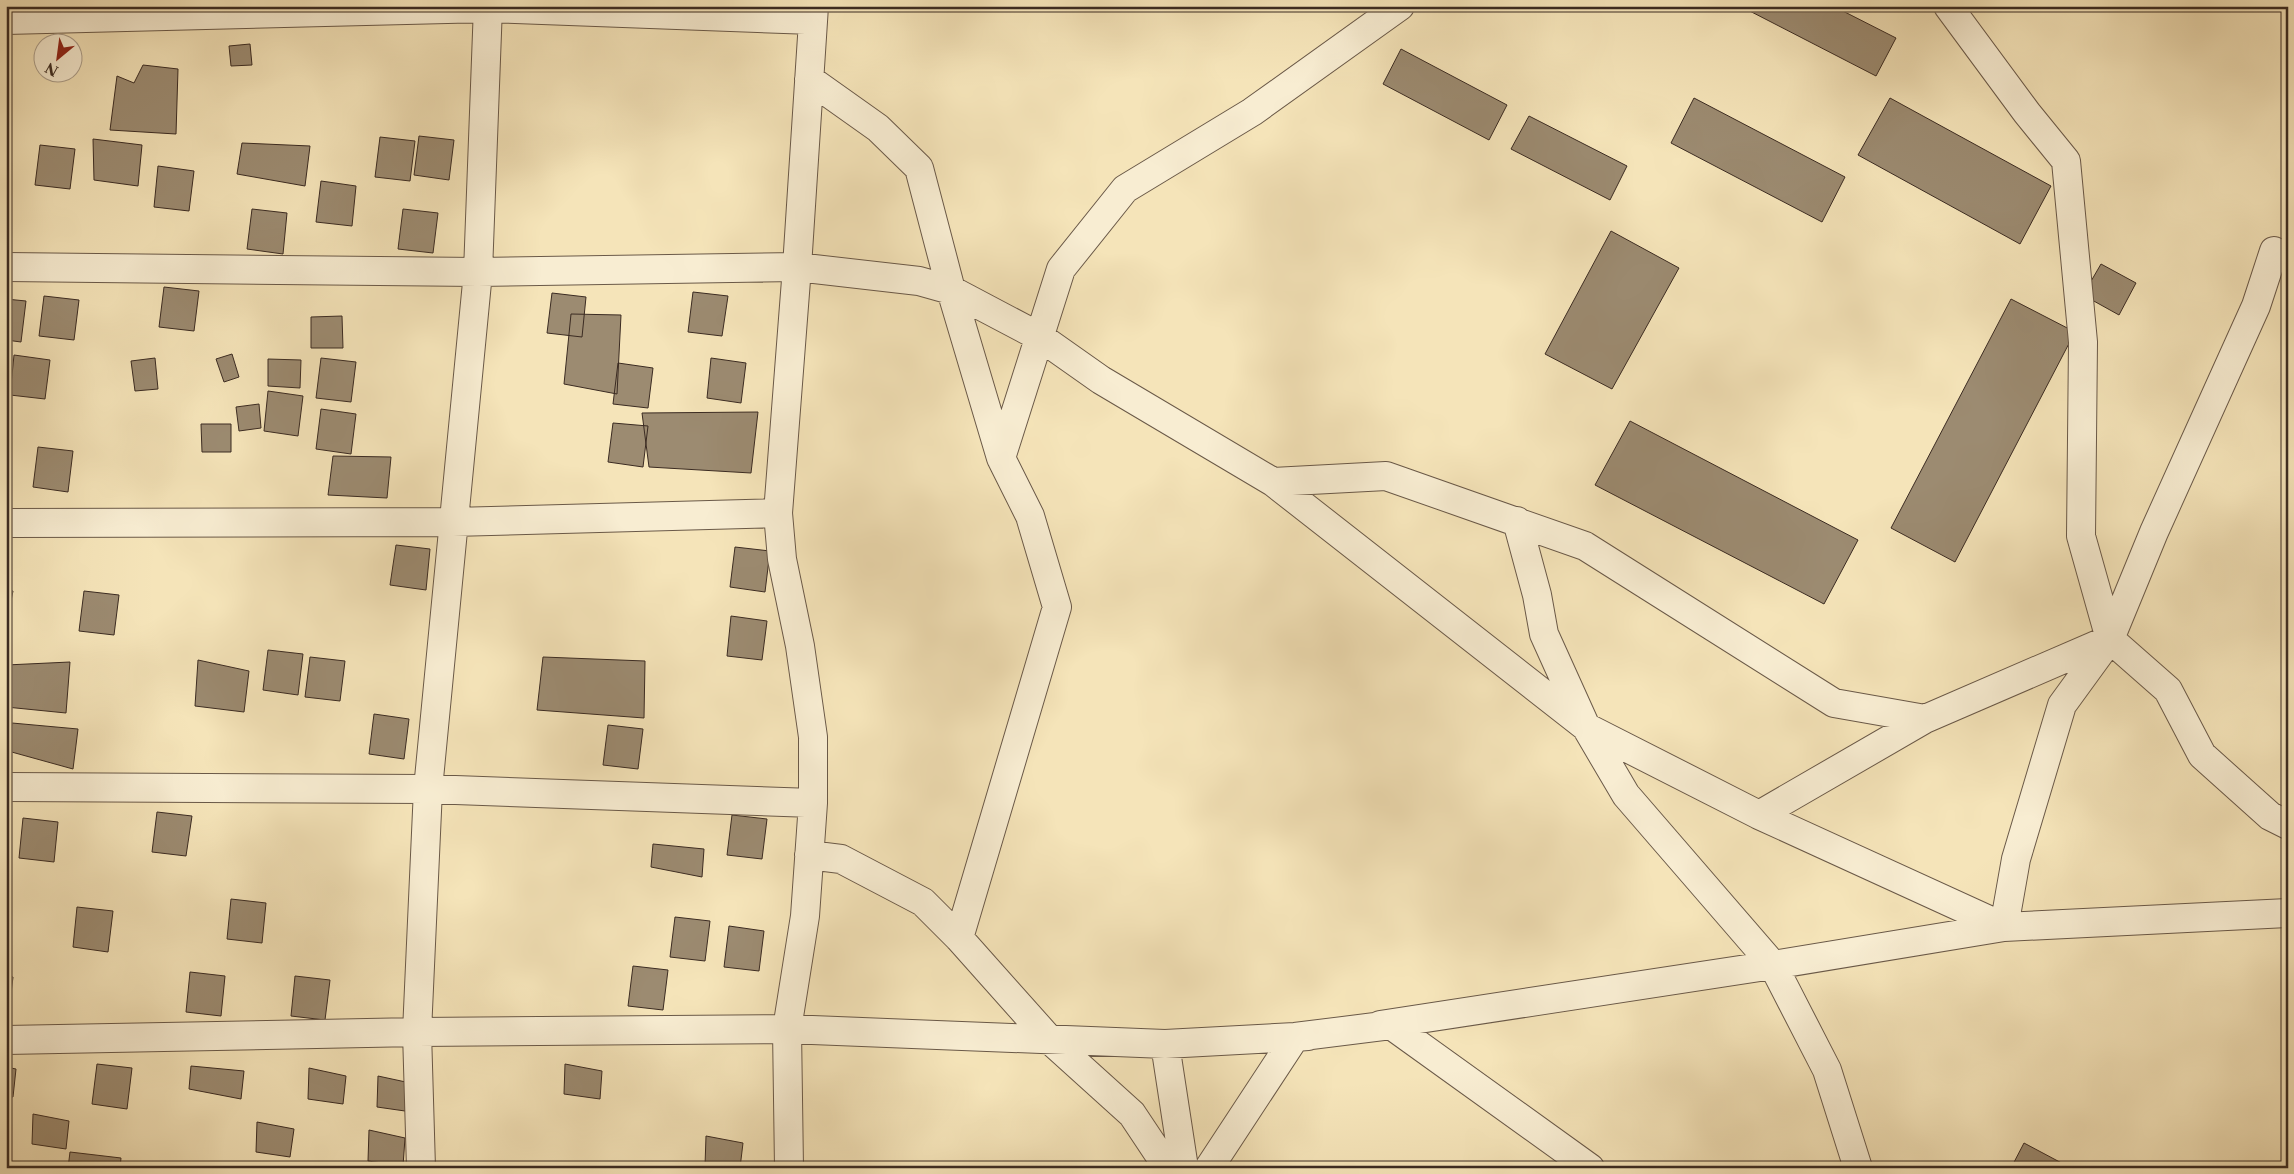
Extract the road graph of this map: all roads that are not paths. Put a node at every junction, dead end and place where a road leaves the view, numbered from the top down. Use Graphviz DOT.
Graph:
graph roads {
  1 [pos="1400,6"];
  2 [pos="1948,6"];
  3 [pos="488,7"];
  4 [pos="814,13"];
  5 [pos="6,20"];
  6 [pos="809,79"];
  7 [pos="2274,251"];
  8 [pos="6,267"];
  9 [pos="797,267"];
  10 [pos="478,272"];
  11 [pos="951,290"];
  12 [pos="1040,337"];
  13 [pos="1001,458"];
  14 [pos="1273,482"];
  15 [pos="778,513"];
  16 [pos="1517,521"];
  17 [pos="453,522"];
  18 [pos="6,523"];
  19 [pos="2110,639"];
  20 [pos="1925,719"];
  21 [pos="1586,727"];
  22 [pos="6,787"];
  23 [pos="428,789"];
  24 [pos="813,803"];
  25 [pos="1759,815"];
  26 [pos="2288,825"];
  27 [pos="809,855"];
  28 [pos="2288,914"];
  29 [pos="2004,927"];
  30 [pos="959,938"];
  31 [pos="1773,965"];
  32 [pos="787,1029"];
  33 [pos="417,1032"];
  34 [pos="1295,1038"];
  35 [pos="1049,1039"];
  36 [pos="6,1040"];
  37 [pos="1164,1044"];
  38 [pos="421,1168"];
  39 [pos="789,1168"];
  40 [pos="1168,1168"];
  41 [pos="1184,1168"];
  42 [pos="1208,1168"];
  43 [pos="1590,1168"];
  44 [pos="1858,1168"];
  1 -- 12 [label="street"];
  2 -- 19 [label="street"];
  3 -- 4 [label="street"];
  3 -- 5 [label="street"];
  3 -- 10 [label="street"];
  4 -- 6 [label="street"];
  6 -- 9 [label="street"];
  6 -- 11 [label="street"];
  7 -- 19 [label="street"];
  8 -- 10 [label="street"];
  9 -- 10 [label="street"];
  9 -- 11 [label="street"];
  9 -- 15 [label="street"];
  10 -- 17 [label="street"];
  11 -- 12 [label="street"];
  11 -- 13 [label="street"];
  12 -- 13 [label="street"];
  12 -- 14 [label="street"];
  13 -- 30 [label="street"];
  14 -- 16 [label="street"];
  14 -- 21 [label="street"];
  15 -- 17 [label="street"];
  15 -- 24 [label="street"];
  16 -- 20 [label="street"];
  16 -- 21 [label="street"];
  17 -- 18 [label="street"];
  17 -- 23 [label="street"];
  19 -- 20 [label="street"];
  19 -- 26 [label="street"];
  19 -- 29 [label="street"];
  20 -- 25 [label="street"];
  21 -- 25 [label="street"];
  21 -- 31 [label="street"];
  22 -- 23 [label="street"];
  23 -- 24 [label="street"];
  23 -- 33 [label="street"];
  24 -- 27 [label="street"];
  25 -- 29 [label="street"];
  27 -- 30 [label="street"];
  27 -- 32 [label="street"];
  28 -- 29 [label="street"];
  29 -- 31 [label="street"];
  30 -- 35 [label="street"];
  31 -- 34 [label="street"];
  31 -- 44 [label="street"];
  32 -- 33 [label="street"];
  32 -- 35 [label="street"];
  32 -- 39 [label="street"];
  33 -- 36 [label="street"];
  33 -- 38 [label="street"];
  34 -- 37 [label="street"];
  34 -- 42 [label="street"];
  34 -- 43 [label="street"];
  35 -- 37 [label="street"];
  35 -- 40 [label="street"];
  37 -- 41 [label="street"];
}
